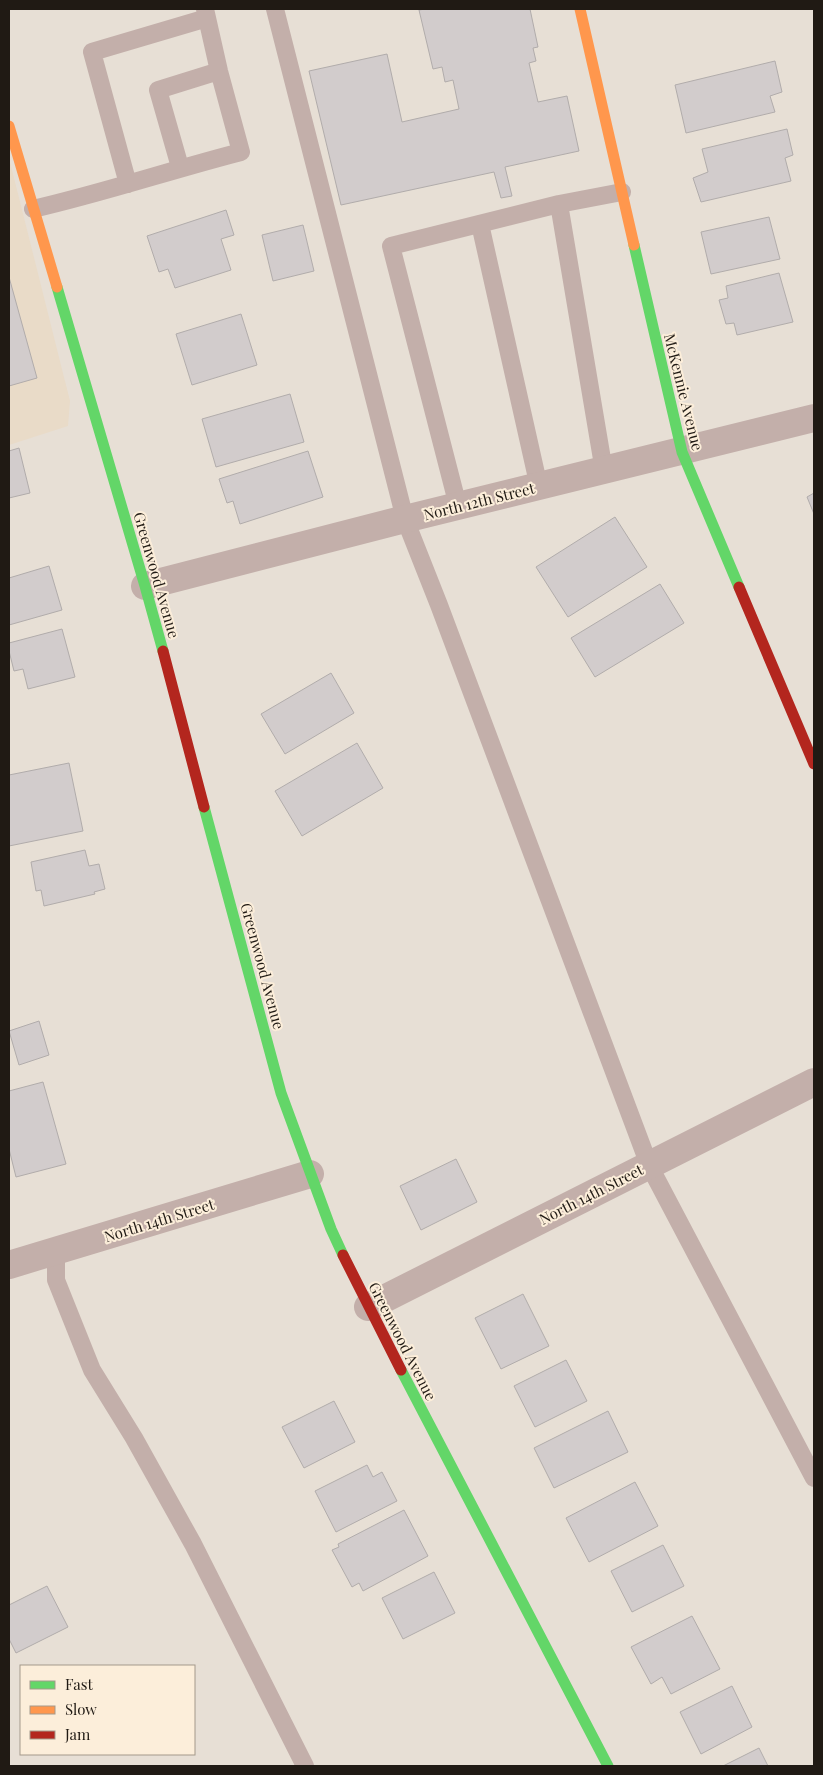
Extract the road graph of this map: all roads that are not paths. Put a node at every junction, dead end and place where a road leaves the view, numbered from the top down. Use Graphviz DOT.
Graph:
graph roads {
  1 [pos="275,9"];
  2 [pos="580,9"];
  3 [pos="206,13"];
  4 [pos="219,70"];
  5 [pos="10,134"];
  6 [pos="180,167"];
  7 [pos="128,184"];
  8 [pos="622,192"];
  9 [pos="560,204"];
  10 [pos="33,210"];
  11 [pos="480,224"];
  12 [pos="814,418"];
  13 [pos="682,452"];
  14 [pos="604,471"];
  15 [pos="539,487"];
  16 [pos="458,506"];
  17 [pos="405,519"];
  18 [pos="145,586"];
  19 [pos="814,764"];
  20 [pos="814,1082"];
  21 [pos="649,1165"];
  22 [pos="310,1174"];
  23 [pos="56,1251"];
  24 [pos="9,1265"];
  25 [pos="368,1307"];
  26 [pos="814,1478"];
  27 [pos="305,1766"];
  28 [pos="608,1766"];
  1 -- 17 [label="lane"];
  2 -- 8 [label="street, McKennie Avenue"];
  3 -- 4 [label="lane"];
  3 -- 7 [label="lane"];
  4 -- 6 [label="lane"];
  4 -- 6 [label="lane"];
  5 -- 10 [label="street, Greenwood Avenue"];
  6 -- 7 [label="lane"];
  7 -- 10 [label="lane"];
  8 -- 9 [label="lane"];
  8 -- 13 [label="street, McKennie Avenue"];
  9 -- 11 [label="lane"];
  9 -- 14 [label="lane"];
  10 -- 18 [label="street, Greenwood Avenue"];
  11 -- 15 [label="lane"];
  11 -- 16 [label="lane"];
  12 -- 13 [label="street, North 12th Street"];
  13 -- 14 [label="street, North 12th Street"];
  13 -- 19 [label="street, McKennie Avenue"];
  14 -- 15 [label="street, North 12th Street"];
  15 -- 16 [label="street, North 12th Street"];
  16 -- 17 [label="street, North 12th Street"];
  17 -- 18 [label="street, North 12th Street"];
  17 -- 21 [label="lane"];
  18 -- 22 [label="street, Greenwood Avenue"];
  20 -- 21 [label="street, North 14th Street"];
  21 -- 25 [label="street, North 14th Street"];
  21 -- 26 [label="lane"];
  22 -- 23 [label="street, North 14th Street"];
  22 -- 25 [label="street, Greenwood Avenue"];
  23 -- 24 [label="street, North 14th Street"];
  23 -- 27 [label="lane"];
  25 -- 28 [label="street, Greenwood Avenue"];
}
